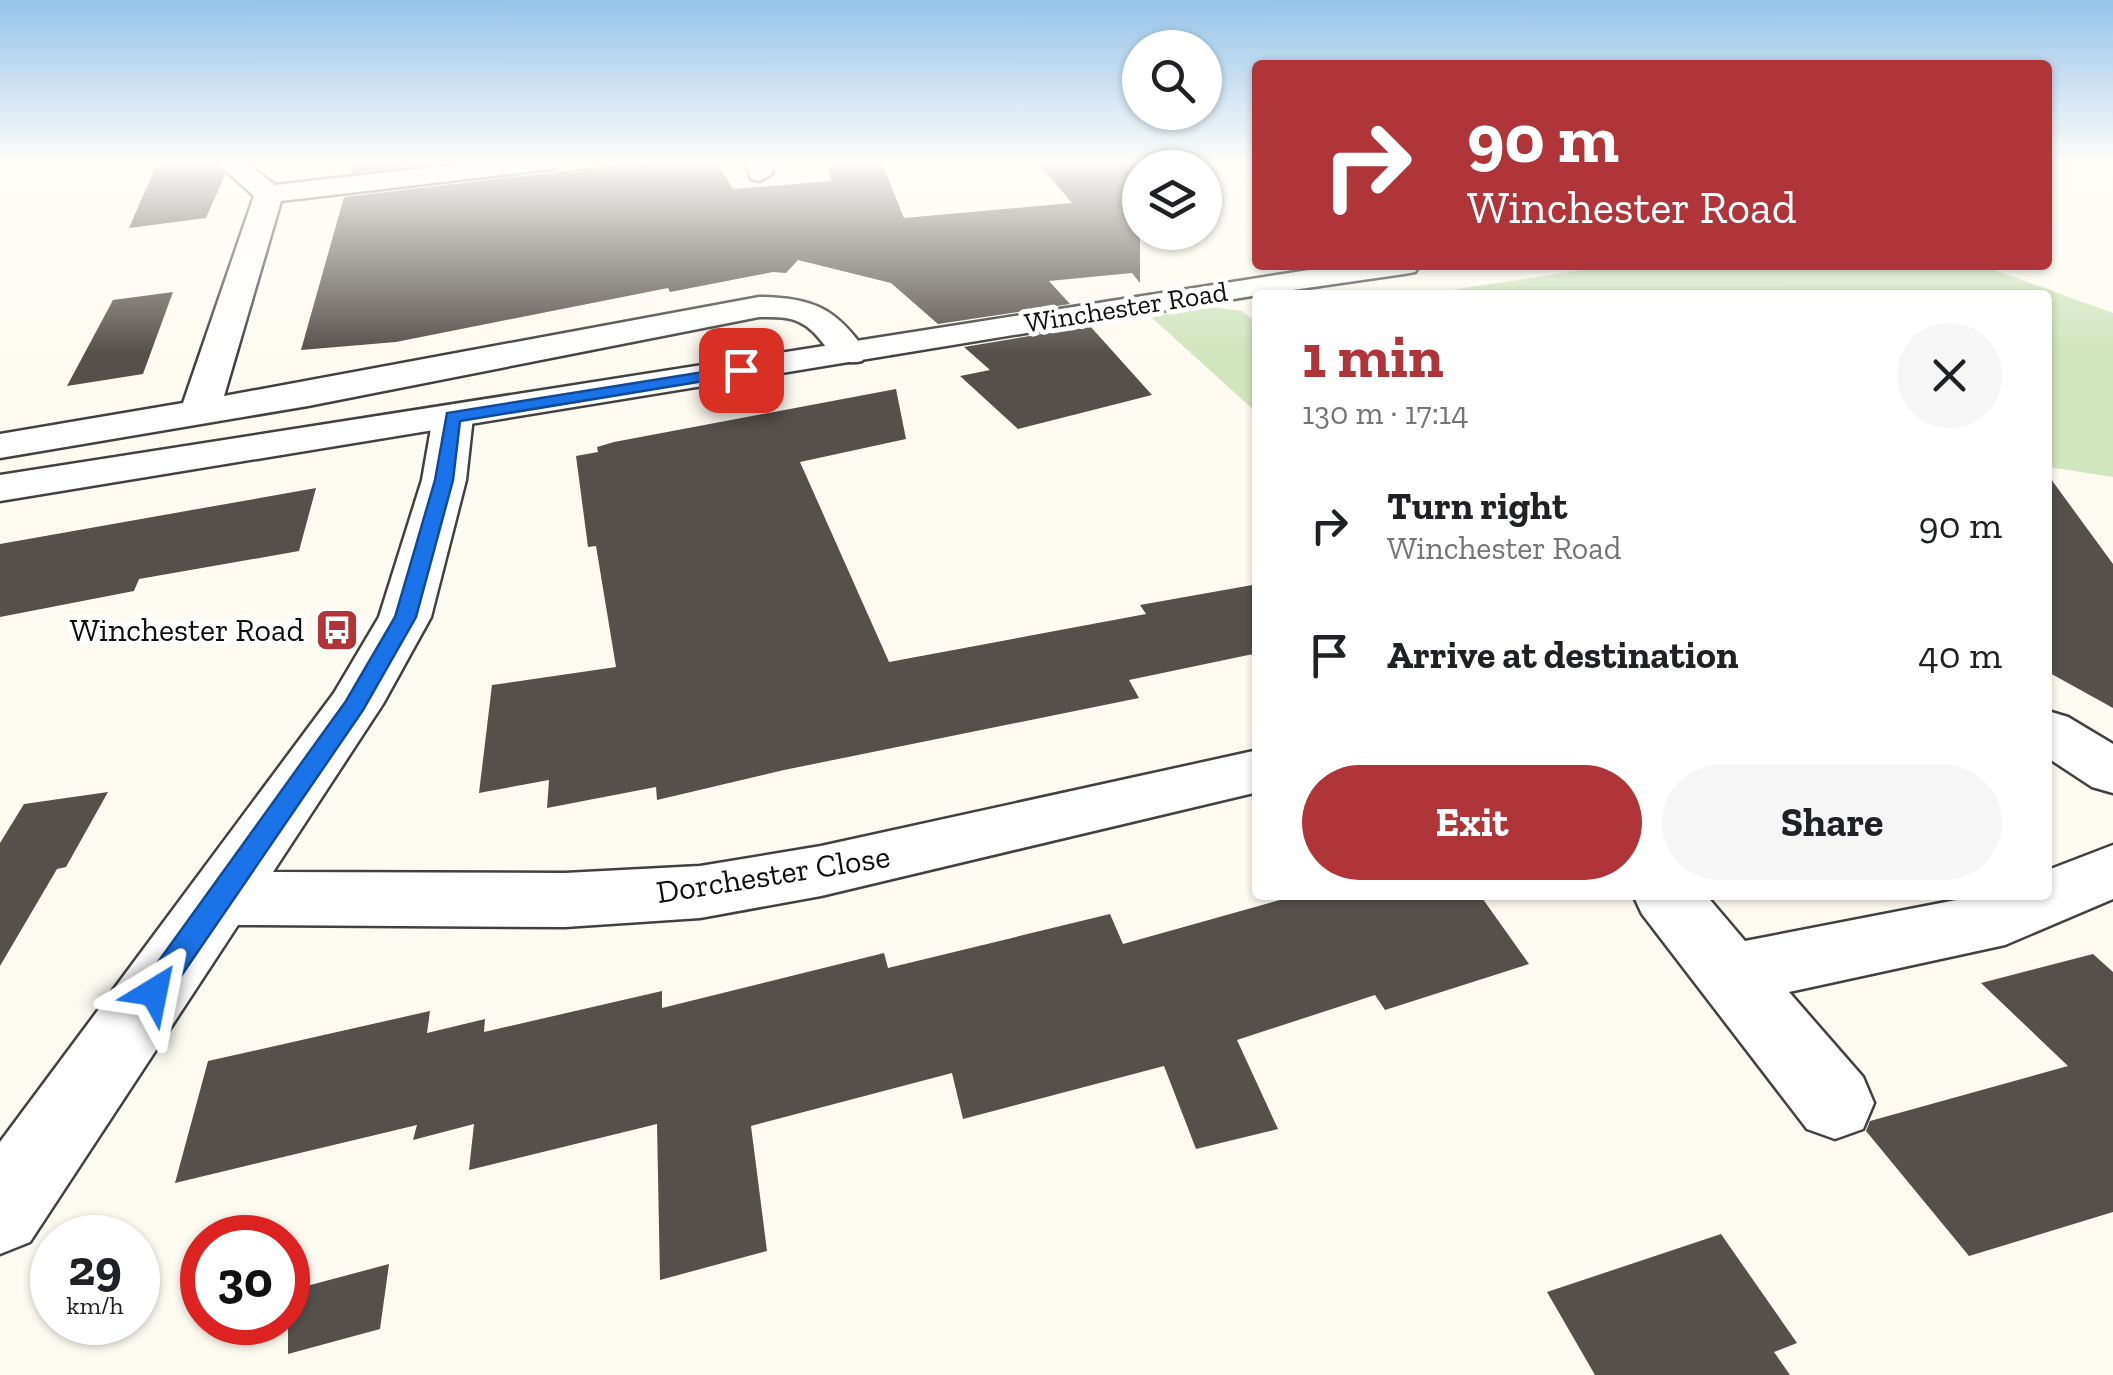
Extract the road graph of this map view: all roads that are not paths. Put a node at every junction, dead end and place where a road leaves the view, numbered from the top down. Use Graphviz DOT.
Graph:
graph roads {
  1 [pos="259,225"];
  2 [pos="1376,270"];
  3 [pos="1264,290"];
  4 [pos="1252,292"];
  5 [pos="850,353"];
  6 [pos="199,413"];
  7 [pos="452,417"];
  8 [pos="0,446"];
  9 [pos="0,488"];
  10 [pos="2052,734"];
  11 [pos="1252,772"];
  12 [pos="2113,772"];
  13 [pos="2113,870"];
  14 [pos="2052,897"];
  15 [pos="219,898"];
  16 [pos="1670,900"];
  17 [pos="2046,900"];
  18 [pos="1731,974"];
  19 [pos="1835,1103"];
  20 [pos="0,1212"];
  1 -- 6 [label="street"];
  2 -- 3 [label="street, Winchester Road"];
  4 -- 5 [label="street, Winchester Road"];
  5 -- 6 [label="street"];
  5 -- 7 [label="street, Winchester Road"];
  6 -- 8 [label="street"];
  7 -- 9 [label="street, Winchester Road"];
  7 -- 15 [label="street"];
  10 -- 12 [label="street"];
  11 -- 15 [label="street, Dorchester Close"];
  13 -- 14 [label="street"];
  15 -- 20 [label="street"];
  16 -- 18 [label="street"];
  17 -- 18 [label="street"];
  18 -- 19 [label="street"];
}
